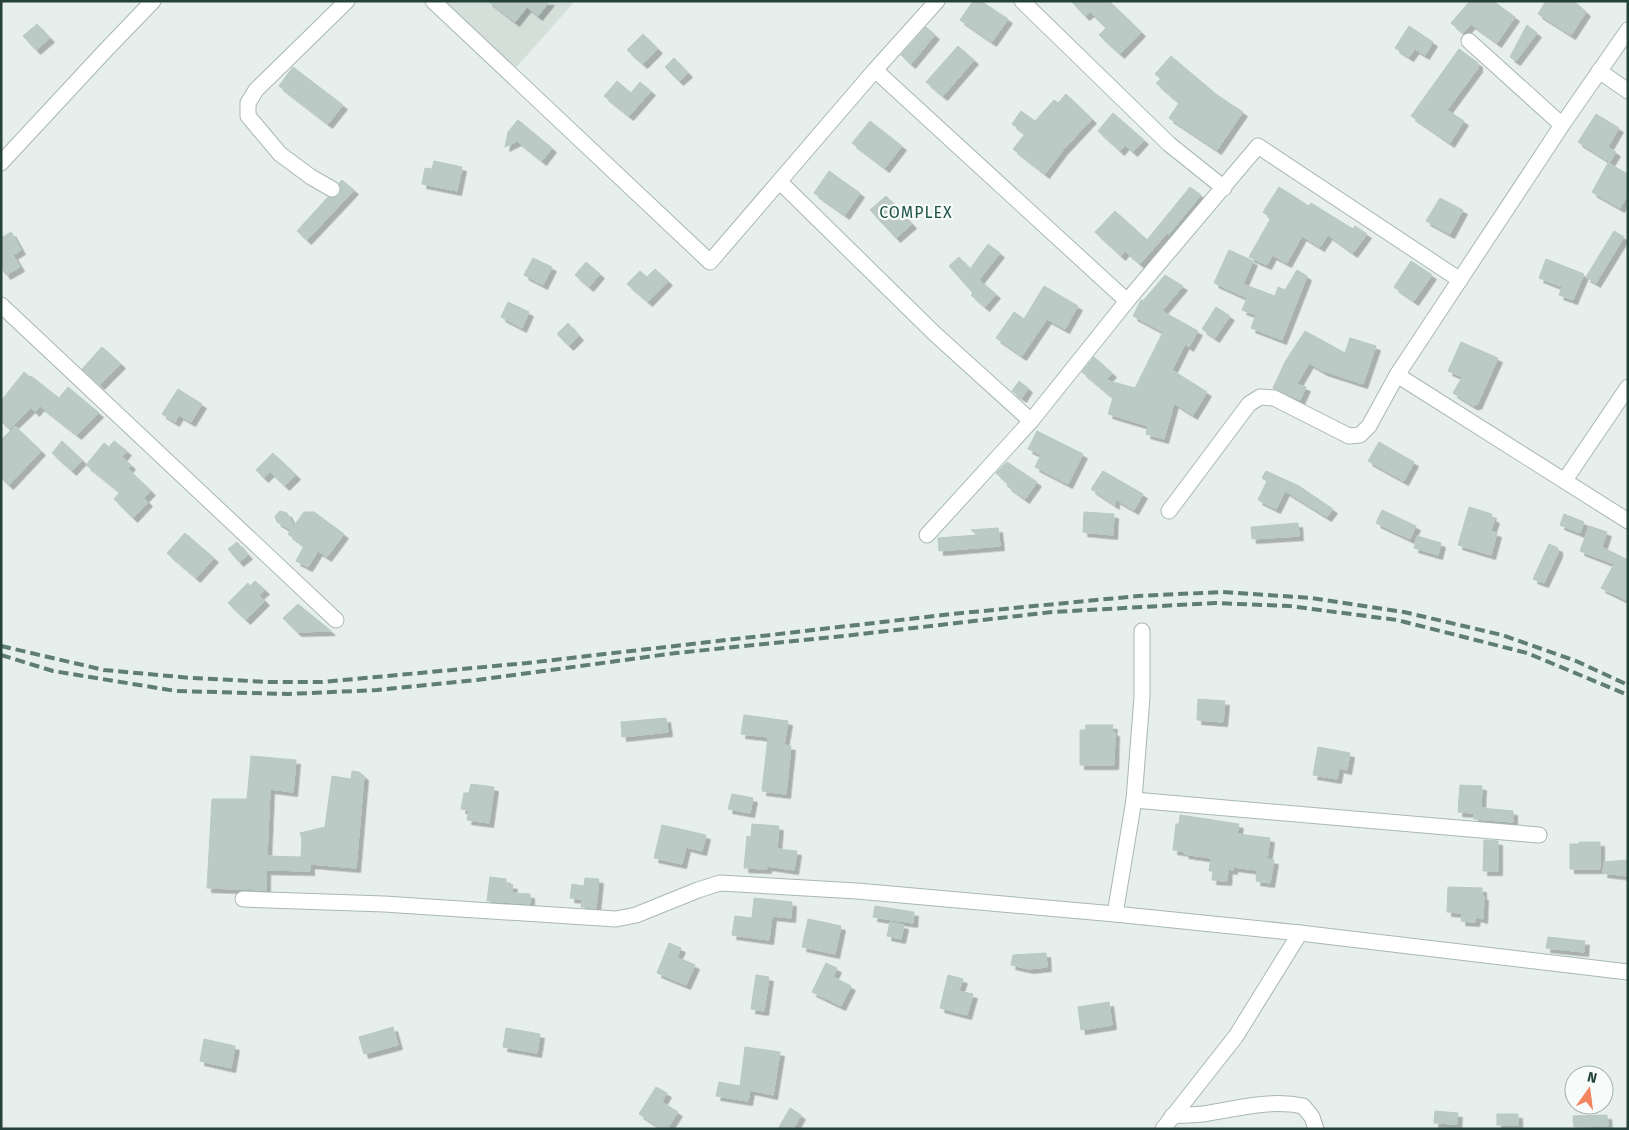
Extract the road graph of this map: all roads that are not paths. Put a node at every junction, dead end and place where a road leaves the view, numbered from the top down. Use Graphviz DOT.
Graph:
graph roads {
  1 [pos="153,1"];
  2 [pos="347,1"];
  3 [pos="433,1"];
  4 [pos="937,1"];
  5 [pos="1022,1"];
  6 [pos="1628,30"];
  7 [pos="1469,41"];
  8 [pos="875,70"];
  9 [pos="1599,71"];
  10 [pos="1628,91"];
  11 [pos="1562,126"];
  12 [pos="1,163"];
  13 [pos="780,182"];
  14 [pos="332,188"];
  15 [pos="1224,188"];
  16 [pos="1460,280"];
  17 [pos="1127,301"];
  18 [pos="1,305"];
  19 [pos="1397,375"];
  20 [pos="1628,387"];
  21 [pos="1031,421"];
  22 [pos="1564,480"];
  23 [pos="1169,511"];
  24 [pos="1628,521"];
  25 [pos="926,535"];
  26 [pos="336,620"];
  27 [pos="1142,631"];
  28 [pos="1134,800"];
  29 [pos="1539,835"];
  30 [pos="243,899"];
  31 [pos="1115,914"];
  32 [pos="1300,933"];
  33 [pos="1628,972"];
  34 [pos="1172,1116"];
  35 [pos="1163,1129"];
  36 [pos="1316,1129"];
  1 -- 12 [label="street"];
  2 -- 14 [label="street"];
  3 -- 13 [label="street"];
  4 -- 8 [label="street"];
  5 -- 15 [label="street"];
  6 -- 9 [label="street"];
  7 -- 11 [label="street"];
  8 -- 13 [label="street"];
  8 -- 17 [label="street"];
  9 -- 10 [label="street"];
  9 -- 11 [label="street"];
  11 -- 16 [label="street"];
  13 -- 21 [label="street"];
  15 -- 16 [label="street"];
  15 -- 17 [label="street"];
  16 -- 19 [label="street"];
  17 -- 21 [label="street"];
  18 -- 26 [label="street"];
  19 -- 22 [label="street"];
  19 -- 23 [label="street"];
  20 -- 22 [label="street"];
  21 -- 25 [label="street"];
  22 -- 24 [label="street"];
  27 -- 28 [label="street"];
  28 -- 29 [label="street"];
  28 -- 31 [label="street"];
  30 -- 31 [label="street"];
  31 -- 32 [label="street"];
  32 -- 33 [label="street"];
  32 -- 34 [label="street"];
  34 -- 35 [label="street"];
  34 -- 36 [label="street"];
}
